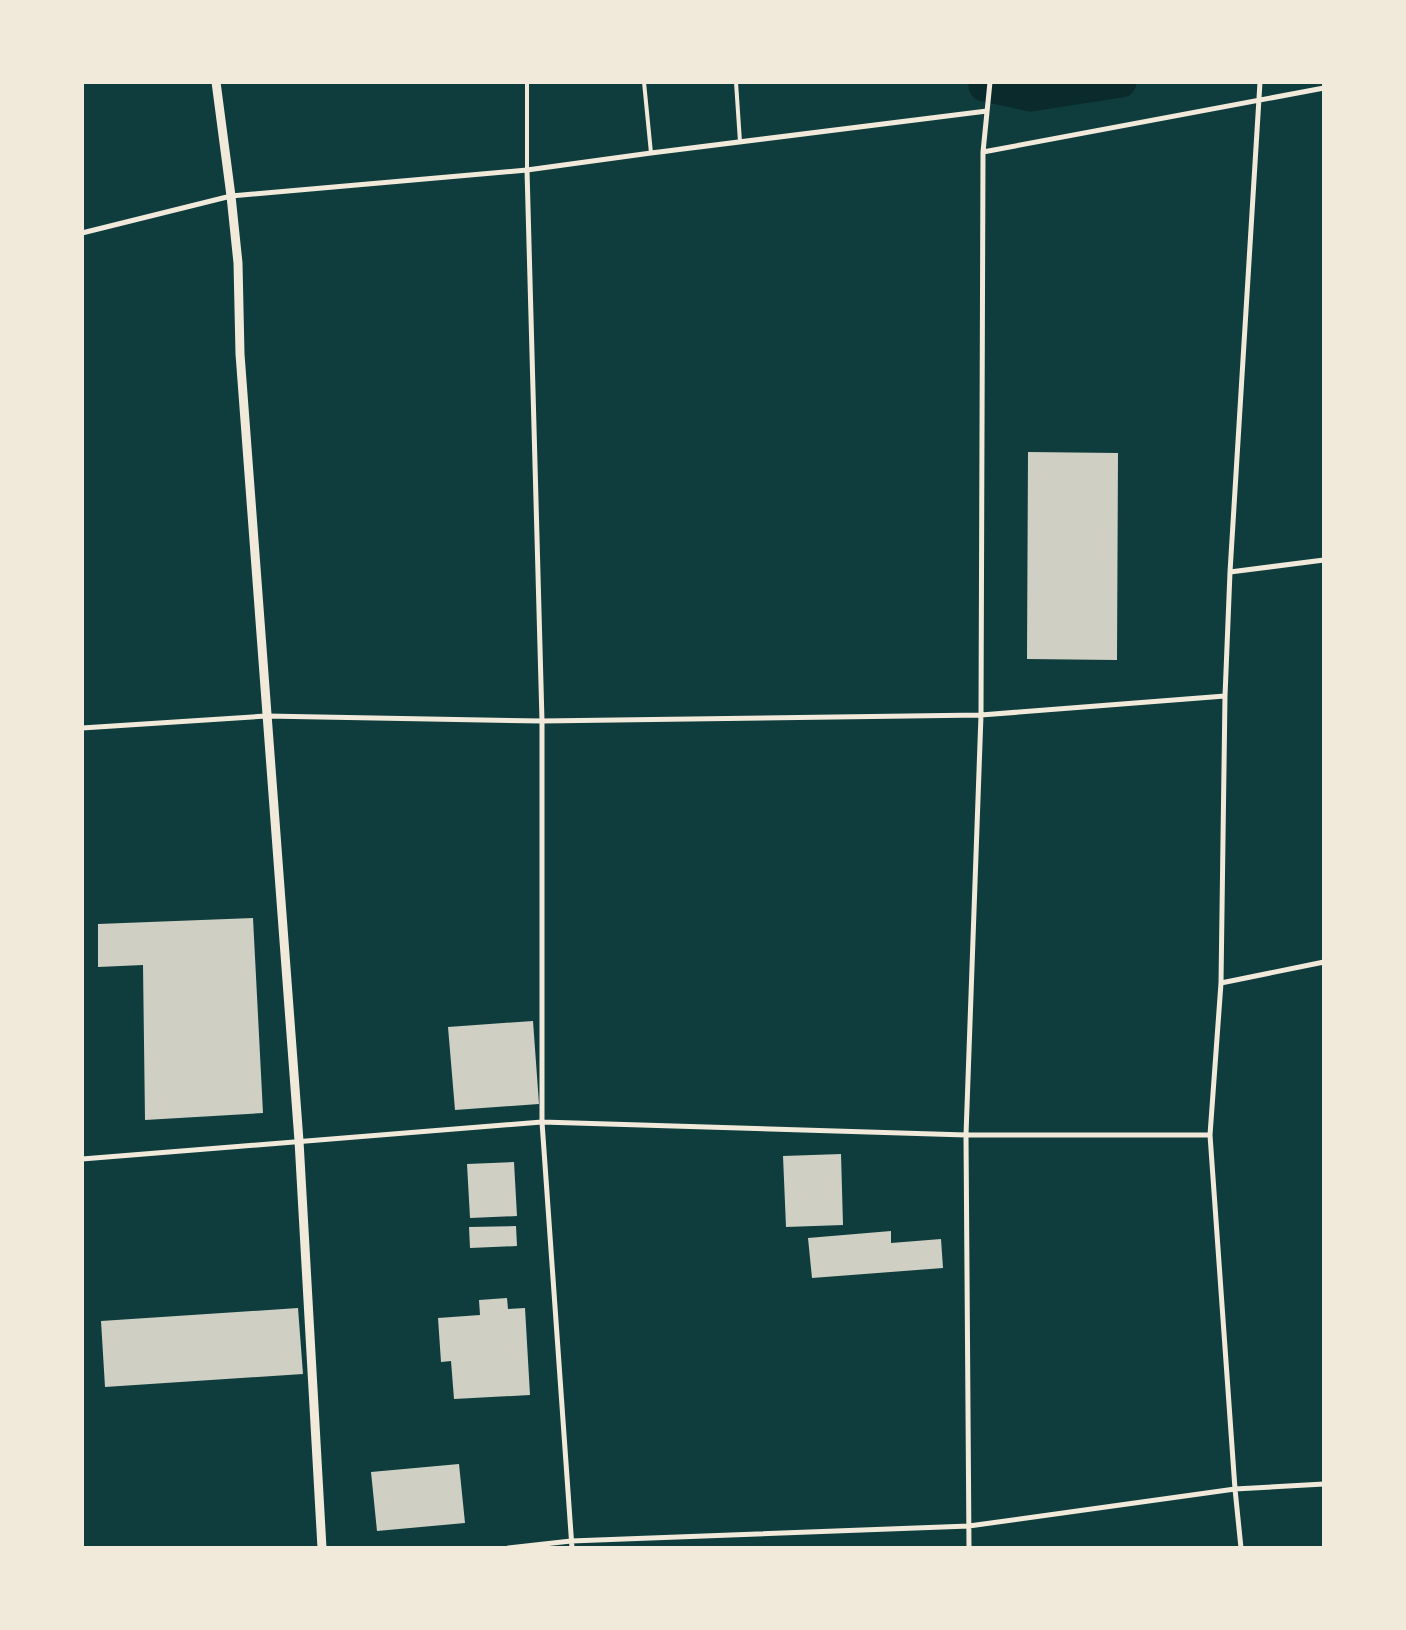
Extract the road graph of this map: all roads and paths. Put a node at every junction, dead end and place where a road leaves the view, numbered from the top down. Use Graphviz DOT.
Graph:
graph roads {
  1 [pos="216,82"];
  2 [pos="527,82"];
  3 [pos="644,82"];
  4 [pos="736,82"];
  5 [pos="990,82"];
  6 [pos="1260,83"];
  7 [pos="1324,88"];
  8 [pos="1259,100"];
  9 [pos="987,111"];
  10 [pos="740,142"];
  11 [pos="983,152"];
  12 [pos="651,153"];
  13 [pos="527,170"];
  14 [pos="231,196"];
  15 [pos="82,233"];
  16 [pos="1324,560"];
  17 [pos="1230,572"];
  18 [pos="1225,696"];
  19 [pos="981,714"];
  20 [pos="266,716"];
  21 [pos="542,721"];
  22 [pos="82,728"];
  23 [pos="1324,962"];
  24 [pos="1221,983"];
  25 [pos="542,1122"];
  26 [pos="1210,1134"];
  27 [pos="966,1135"];
  28 [pos="299,1141"];
  29 [pos="82,1159"];
  30 [pos="1324,1484"];
  31 [pos="1235,1489"];
  32 [pos="969,1526"];
  33 [pos="572,1544"];
  34 [pos="322,1548"];
  35 [pos="508,1548"];
  36 [pos="969,1548"];
  37 [pos="1241,1548"];
  1 -- 14 [label="street"];
  2 -- 13 [label="lane"];
  3 -- 12 [label="lane"];
  4 -- 10 [label="lane"];
  5 -- 9 [label="street"];
  6 -- 8 [label="street"];
  7 -- 8 [label="street"];
  8 -- 11 [label="street"];
  8 -- 17 [label="street"];
  9 -- 10 [label="street"];
  9 -- 11 [label="street"];
  10 -- 12 [label="street"];
  11 -- 19 [label="street"];
  12 -- 13 [label="street"];
  13 -- 14 [label="street"];
  13 -- 21 [label="street"];
  14 -- 15 [label="street"];
  14 -- 20 [label="street"];
  16 -- 17 [label="street"];
  17 -- 18 [label="street"];
  18 -- 19 [label="street"];
  18 -- 24 [label="street"];
  19 -- 21 [label="street"];
  19 -- 27 [label="street"];
  20 -- 21 [label="street"];
  20 -- 22 [label="street"];
  20 -- 28 [label="street"];
  21 -- 25 [label="street"];
  23 -- 24 [label="street"];
  24 -- 26 [label="street"];
  25 -- 27 [label="street"];
  25 -- 28 [label="street"];
  25 -- 33 [label="street"];
  26 -- 27 [label="street"];
  26 -- 31 [label="street"];
  27 -- 32 [label="street"];
  28 -- 29 [label="street"];
  28 -- 34 [label="street"];
  30 -- 31 [label="street"];
  31 -- 32 [label="street"];
  31 -- 37 [label="street"];
  32 -- 33 [label="street"];
  32 -- 36 [label="street"];
  33 -- 35 [label="street"];
}
